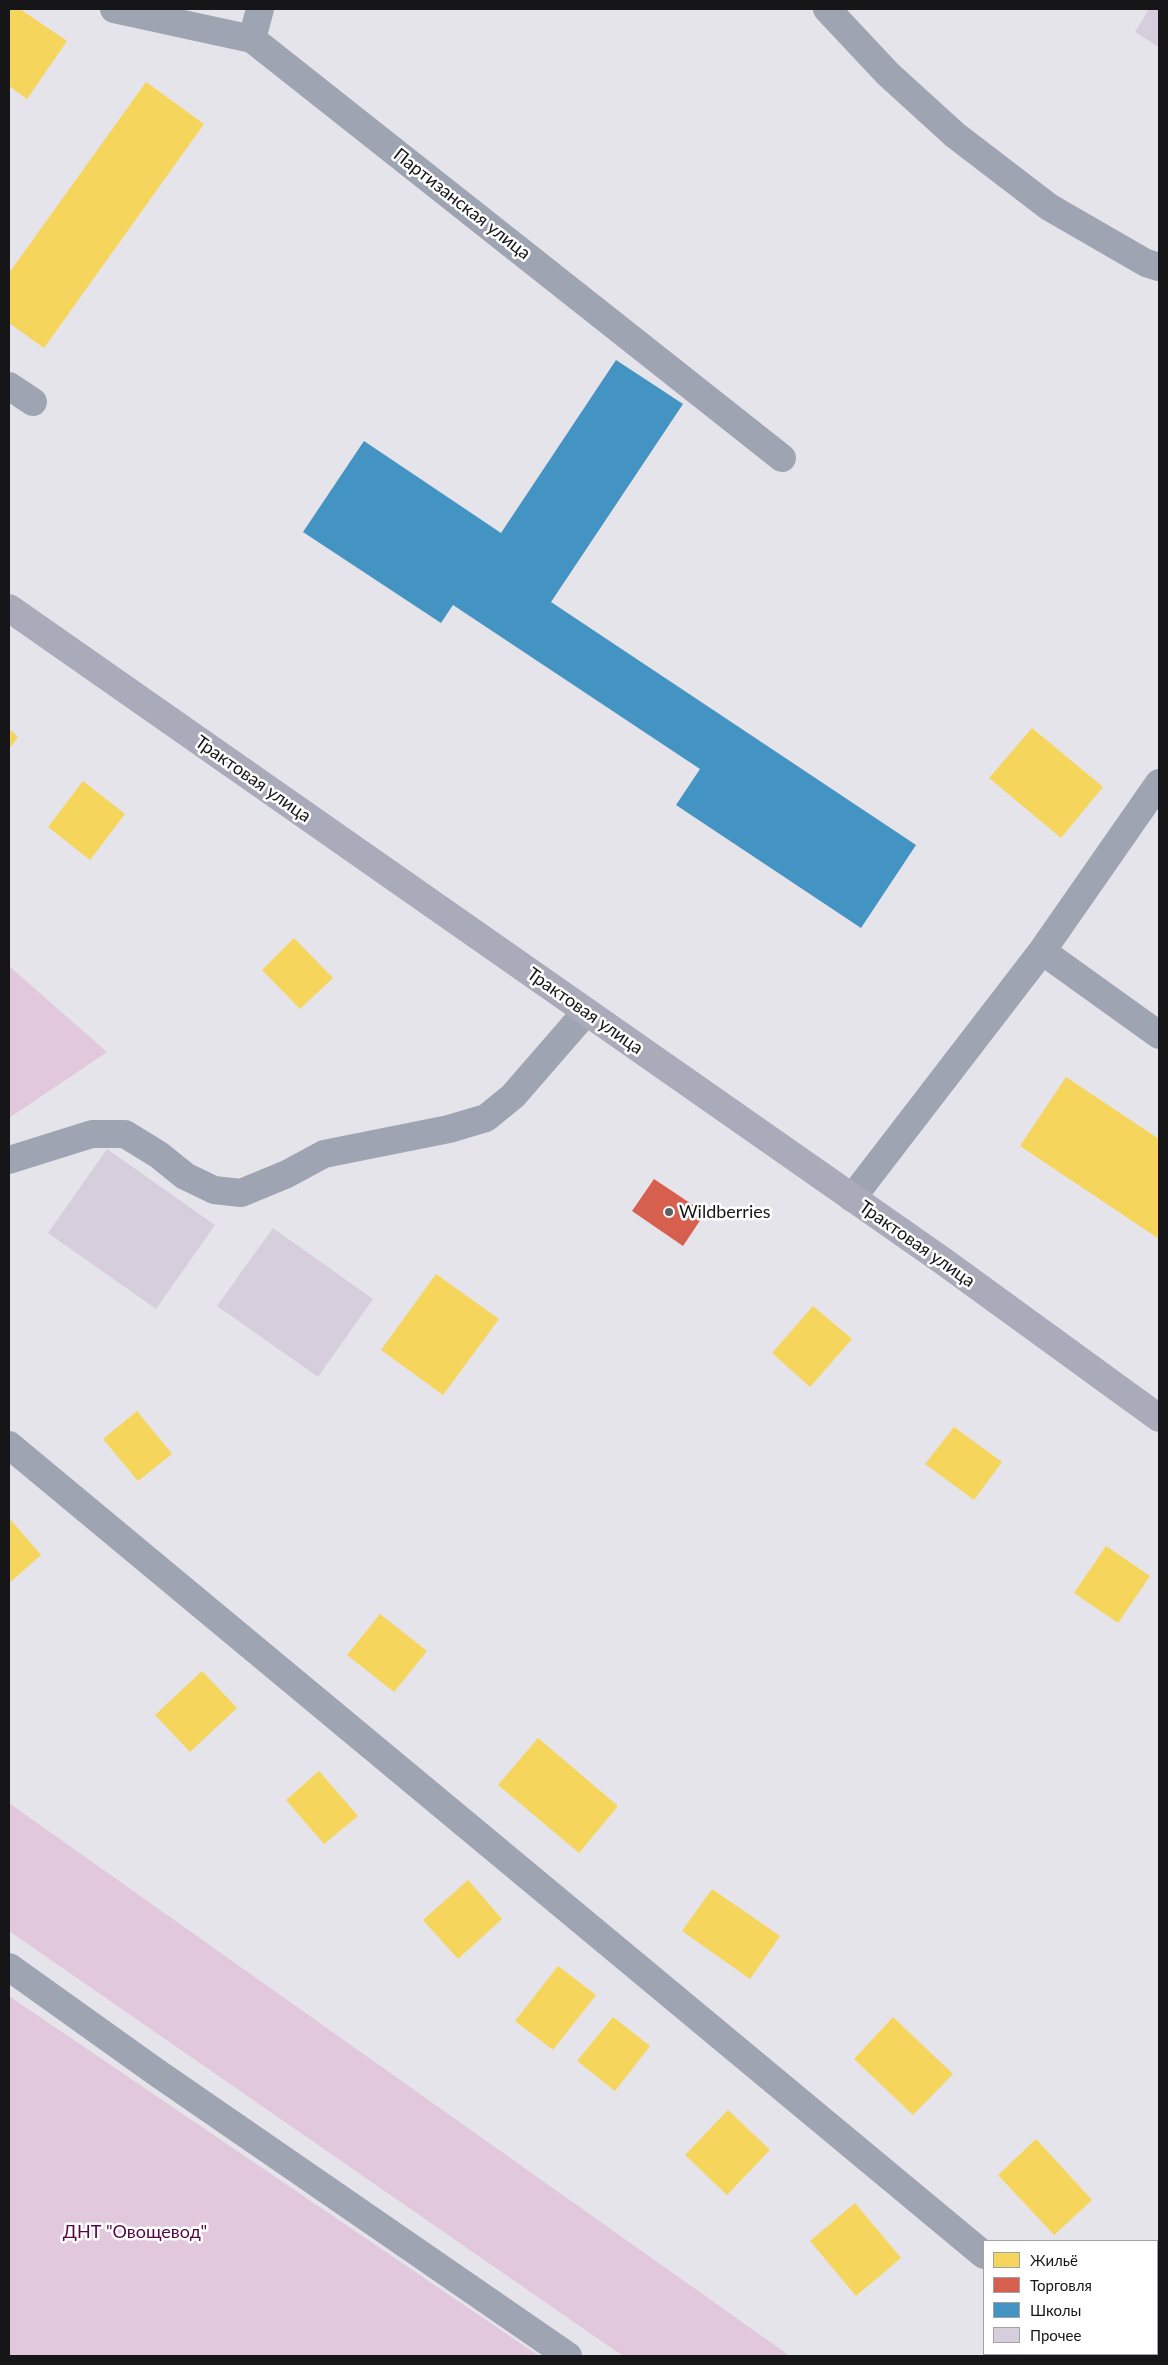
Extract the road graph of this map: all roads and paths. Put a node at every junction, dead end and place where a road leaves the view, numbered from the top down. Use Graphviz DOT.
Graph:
graph roads {
  1 [pos="114,9"];
  2 [pos="260,9"];
  3 [pos="827,9"];
  4 [pos="252,39"];
  5 [pos="1159,267"];
  6 [pos="9,386"];
  7 [pos="33,402"];
  8 [pos="782,458"];
  9 [pos="9,608"];
  10 [pos="1159,782"];
  11 [pos="1042,951"];
  12 [pos="586,1012"];
  13 [pos="1159,1035"];
  14 [pos="9,1160"];
  15 [pos="852,1198"];
  16 [pos="1159,1418"];
  17 [pos="9,1445"];
  18 [pos="9,1967"];
  19 [pos="983,2254"];
  20 [pos="1102,2355"];
  21 [pos="568,2356"];
  22 [pos="1106,2356"];
  1 -- 4 [label="street, Партизанская улица"];
  2 -- 4 [label="street"];
  3 -- 5 [label="street"];
  4 -- 8 [label="street, Партизанская улица"];
  6 -- 7 [label="street"];
  9 -- 12 [label="highway, Трактовая улица"];
  10 -- 11 [label="street"];
  11 -- 13 [label="street"];
  11 -- 15 [label="street"];
  12 -- 14 [label="street"];
  12 -- 15 [label="highway, Трактовая улица"];
  15 -- 16 [label="highway, Трактовая улица"];
  17 -- 19 [label="street"];
  18 -- 21 [label="street"];
  20 -- 22 [label="street"];
}
